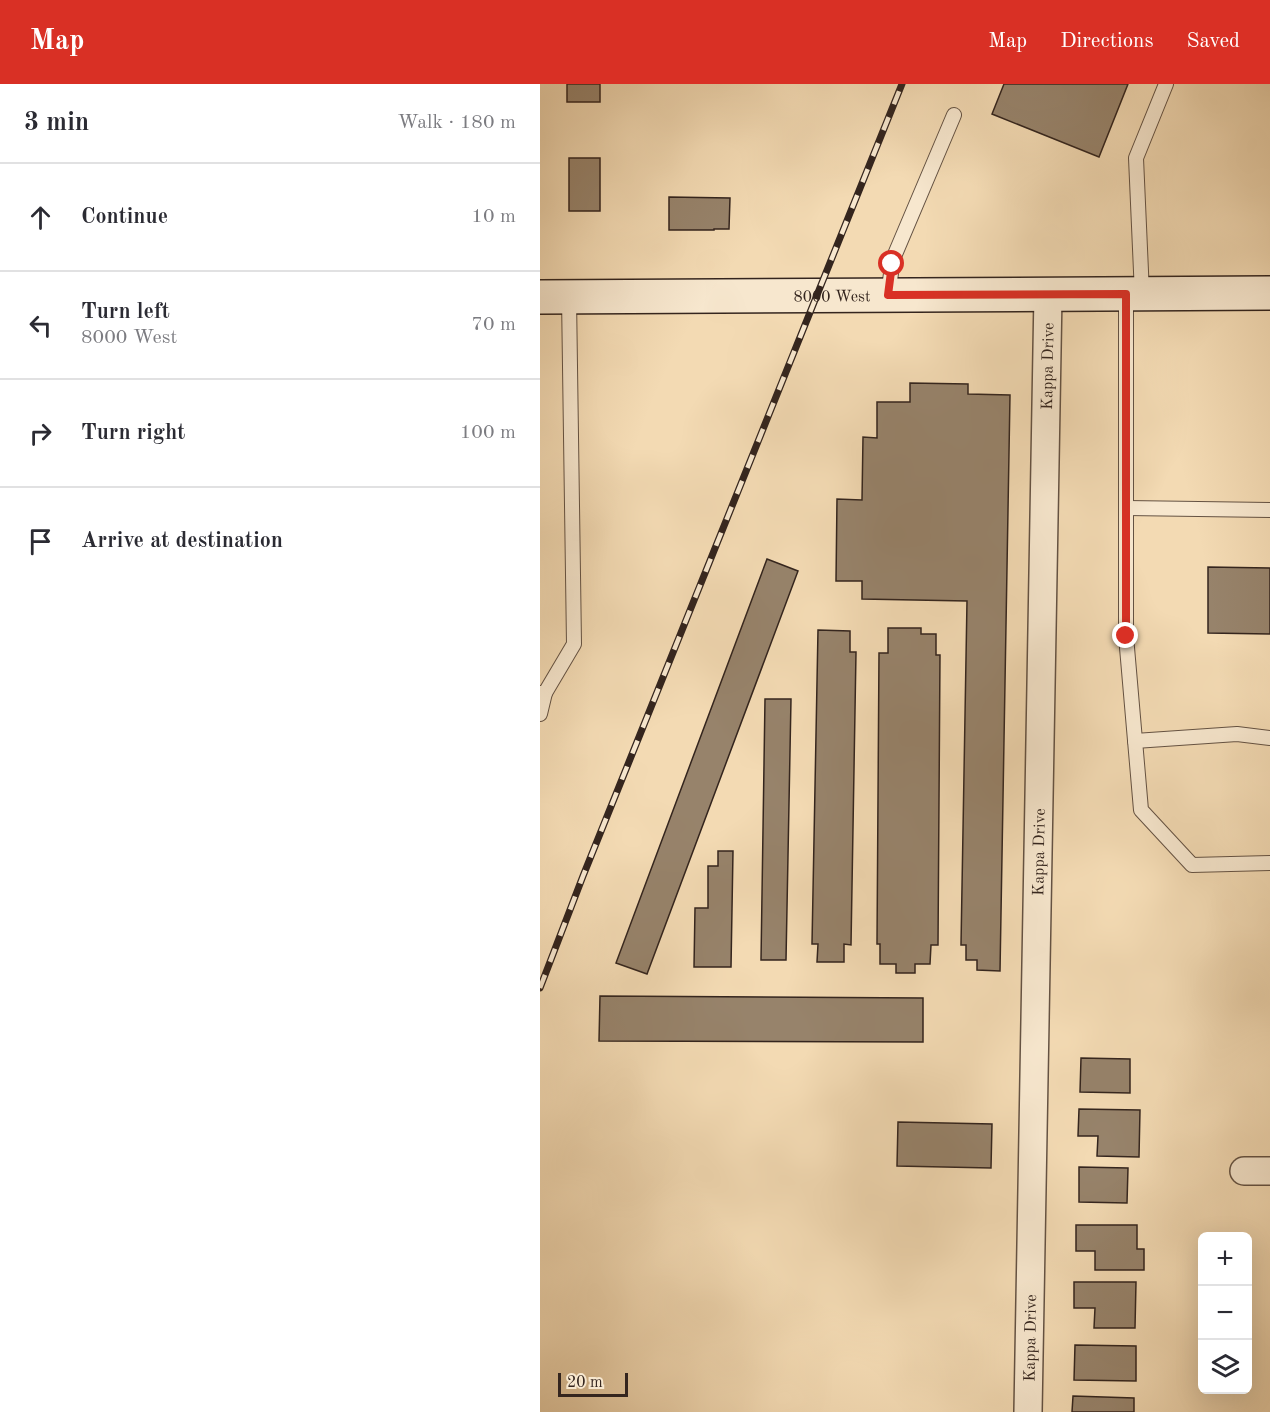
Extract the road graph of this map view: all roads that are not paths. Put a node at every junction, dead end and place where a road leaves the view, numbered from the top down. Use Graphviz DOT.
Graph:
graph roads {
  1 [pos="1166,84"];
  2 [pos="954,115"];
  3 [pos="1270,293"];
  4 [pos="1048,294"];
  5 [pos="1134,294"];
  6 [pos="888,295"];
  7 [pos="554,297"];
  8 [pos="1127,508"];
  9 [pos="1270,510"];
  10 [pos="543,693"];
  11 [pos="540,714"];
  12 [pos="1270,738"];
  13 [pos="1135,741"];
  14 [pos="1270,863"];
  15 [pos="1028,1412"];
  1 -- 5 [label="lane"];
  2 -- 6 [label="lane"];
  3 -- 5 [label="street, 8000 West"];
  4 -- 5 [label="street, 8000 West"];
  4 -- 6 [label="street, 8000 West"];
  4 -- 15 [label="street, Kappa Drive"];
  5 -- 8 [label="lane"];
  6 -- 7 [label="street, 8000 West"];
  7 -- 10 [label="lane"];
  8 -- 9 [label="lane"];
  8 -- 13 [label="lane"];
  10 -- 11 [label="lane"];
  12 -- 13 [label="lane"];
  13 -- 14 [label="lane"];
}
